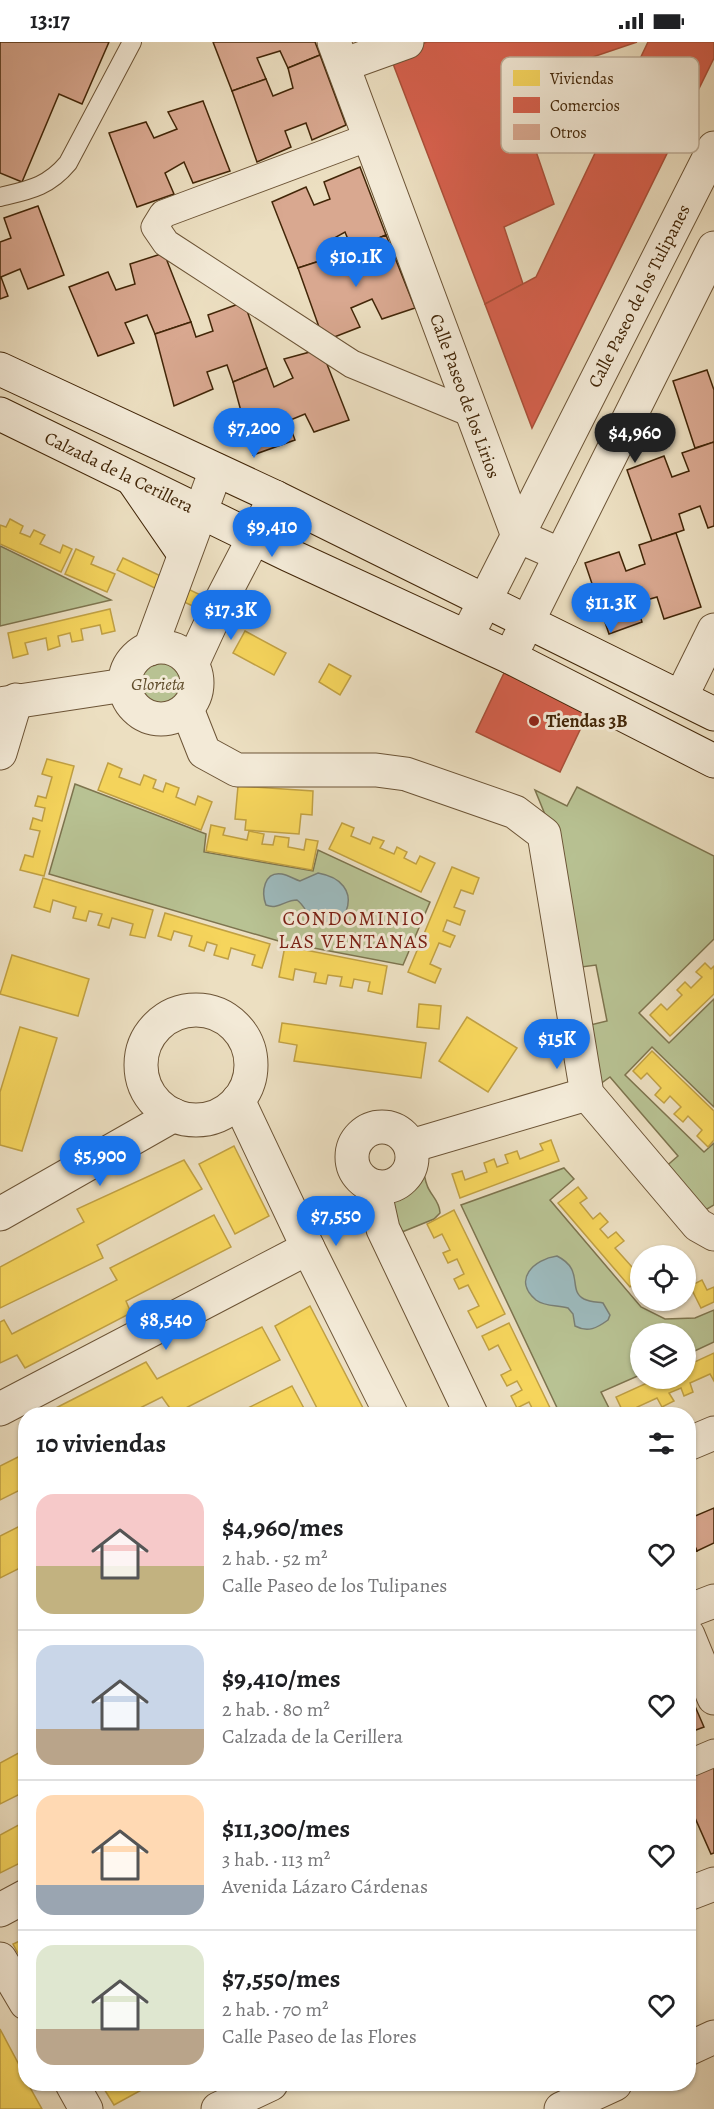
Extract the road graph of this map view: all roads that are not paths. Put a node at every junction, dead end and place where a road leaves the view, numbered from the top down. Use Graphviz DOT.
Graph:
graph roads {
  1 [pos="132,42"];
  2 [pos="407,42"];
  3 [pos="339,53"];
  4 [pos="369,136"];
  5 [pos="714,148"];
  6 [pos="0,197"];
  7 [pos="714,248"];
  8 [pos="0,369"];
  9 [pos="471,413"];
  10 [pos="0,414"];
  11 [pos="216,470"];
  12 [pos="132,479"];
  13 [pos="275,497"];
  14 [pos="200,512"];
  15 [pos="518,536"];
  16 [pos="254,537"];
  17 [pos="184,554"];
  18 [pos="561,555"];
  19 [pos="485,601"];
  20 [pos="528,621"];
  21 [pos="714,630"];
  22 [pos="467,636"];
  23 [pos="150,649"];
  24 [pos="510,657"];
  25 [pos="192,664"];
  26 [pos="125,685"];
  27 [pos="681,697"];
  28 [pos="8,702"];
  29 [pos="187,709"];
  30 [pos="714,714"];
  31 [pos="0,753"];
  32 [pos="714,761"];
  33 [pos="587,1094"];
  34 [pos="238,1100"];
  35 [pos="174,1115"];
  36 [pos="411,1146"];
  37 [pos="378,1187"];
  38 [pos="0,1214"];
  39 [pos="714,1234"];
  40 [pos="308,1248"];
  41 [pos="388,1407"];
  42 [pos="468,1407"];
  43 [pos="0,1409"];
  44 [pos="714,1433"];
  45 [pos="696,1441"];
  46 [pos="714,1600"];
  47 [pos="696,1608"];
  48 [pos="696,1654"];
  49 [pos="714,1698"];
  50 [pos="714,1754"];
  51 [pos="696,1761"];
  52 [pos="714,1884"];
  53 [pos="696,1891"];
  54 [pos="18,1900"];
  55 [pos="0,1910"];
  56 [pos="0,1959"];
  57 [pos="18,1989"];
  58 [pos="714,2037"];
  59 [pos="696,2045"];
  60 [pos="76,2091"];
  61 [pos="256,2091"];
  62 [pos="600,2091"];
  63 [pos="87,2109"];
  64 [pos="218,2109"];
  65 [pos="561,2109"];
  1 -- 6 [label="lane"];
  2 -- 3 [label="street"];
  3 -- 4 [label="street, Calle Paseo de los Lirios"];
  4 -- 9 [label="street, Calle Paseo de los Lirios"];
  4 -- 9 [label="street"];
  5 -- 15 [label="street, Calle Paseo de los Tulipanes"];
  7 -- 18 [label="street"];
  8 -- 11 [label="street"];
  9 -- 15 [label="street, Calle Paseo de los Lirios"];
  10 -- 12 [label="street, Calzada de la Cerillera"];
  11 -- 13 [label="street"];
  11 -- 14 [label="street"];
  12 -- 14 [label="street, Calzada de la Cerillera"];
  12 -- 17 [label="street"];
  13 -- 16 [label="street"];
  13 -- 19 [label="street"];
  14 -- 16 [label="street, Calzada de la Cerillera"];
  14 -- 17 [label="street"];
  15 -- 18 [label="street"];
  15 -- 19 [label="street, Calle Paseo de los Tulipanes"];
  16 -- 22 [label="street, Calzada de la Cerillera"];
  16 -- 25 [label="street"];
  17 -- 23 [label="street"];
  18 -- 20 [label="street"];
  19 -- 20 [label="street"];
  19 -- 22 [label="street, Calle Paseo de los Tulipanes"];
  20 -- 24 [label="street"];
  20 -- 27 [label="street"];
  21 -- 27 [label="street"];
  22 -- 24 [label="street, Calzada de la Cerillera"];
  23 -- 25 [label="street"];
  23 -- 26 [label="street"];
  24 -- 32 [label="street, Calzada de la Cerillera"];
  25 -- 29 [label="street"];
  26 -- 28 [label="street"];
  26 -- 29 [label="street"];
  27 -- 30 [label="street"];
  28 -- 31 [label="street"];
  29 -- 33 [label="street"];
  33 -- 36 [label="street"];
  33 -- 39 [label="street"];
  34 -- 35 [label="street"];
  34 -- 35 [label="street"];
  34 -- 40 [label="street"];
  35 -- 38 [label="street"];
  36 -- 37 [label="street"];
  36 -- 37 [label="street"];
  37 -- 42 [label="street"];
  40 -- 41 [label="street"];
  40 -- 43 [label="street"];
  44 -- 45 [label="street"];
  46 -- 47 [label="street"];
  48 -- 49 [label="street"];
  50 -- 51 [label="street"];
  52 -- 53 [label="street"];
  54 -- 55 [label="street"];
  56 -- 57 [label="street"];
  58 -- 59 [label="street"];
  60 -- 63 [label="street"];
  61 -- 64 [label="street"];
  62 -- 65 [label="street"];
}
